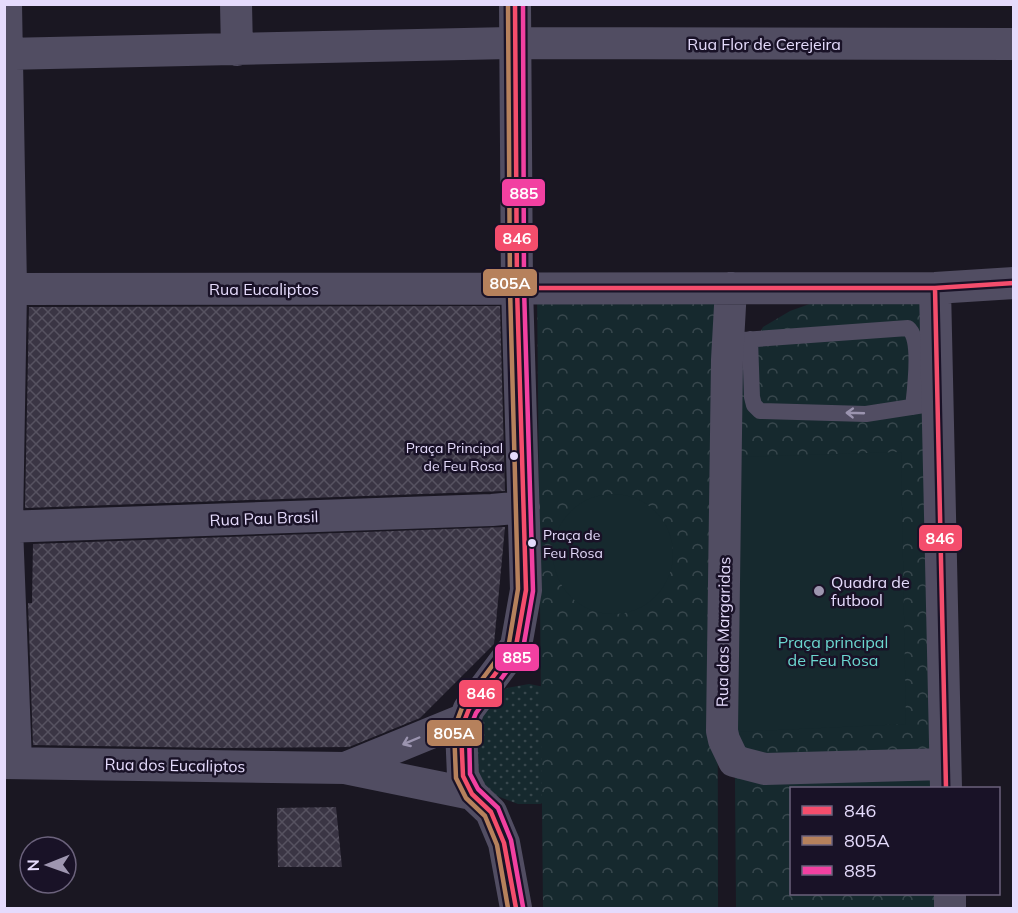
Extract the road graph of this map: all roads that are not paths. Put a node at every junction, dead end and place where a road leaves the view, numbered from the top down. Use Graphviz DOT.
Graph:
graph roads {
  1 [pos="6,4"];
  2 [pos="236,4"];
  3 [pos="514,4"];
  4 [pos="514,43"];
  5 [pos="1014,45"];
  6 [pos="237,50"];
  7 [pos="6,54"];
  8 [pos="1014,283"];
  9 [pos="517,288"];
  10 [pos="731,288"];
  11 [pos="935,288"];
  12 [pos="11,290"];
  13 [pos="739,340"];
  14 [pos="925,405"];
  15 [pos="524,507"];
  16 [pos="6,527"];
  17 [pos="465,719"];
  18 [pos="10,763"];
  19 [pos="345,768"];
  20 [pos="945,776"];
  21 [pos="472,794"];
  22 [pos="516,909"];
  1 -- 7 [label="street"];
  2 -- 6 [label="street"];
  3 -- 4 [label="street"];
  4 -- 5 [label="street, Rua Flor de Cerejeira"];
  4 -- 6 [label="street, Rua Flor de Cerejeira"];
  4 -- 9 [label="street"];
  6 -- 7 [label="street, Rua Flor de Cerejeira"];
  7 -- 12 [label="street"];
  8 -- 11 [label="street, Rua Eucaliptos"];
  9 -- 10 [label="street, Rua Eucaliptos"];
  9 -- 12 [label="street, Rua Eucaliptos"];
  9 -- 15 [label="street"];
  10 -- 11 [label="street, Rua Eucaliptos"];
  10 -- 13 [label="street, Rua das Margaridas"];
  11 -- 14 [label="street"];
  12 -- 16 [label="street"];
  14 -- 13 [label="lane, one-way"];
  13 -- 14 [label="lane"];
  13 -- 20 [label="street, Rua das Margaridas"];
  14 -- 20 [label="street"];
  15 -- 16 [label="street, Rua Pau Brasil"];
  15 -- 17 [label="street"];
  16 -- 18 [label="street"];
  17 -- 19 [label="street, Rua dos Eucaliptos, one-way"];
  17 -- 21 [label="street"];
  18 -- 19 [label="street, Rua dos Eucaliptos"];
  19 -- 21 [label="street, Rua dos Eucaliptos"];
  21 -- 22 [label="street"];
}
